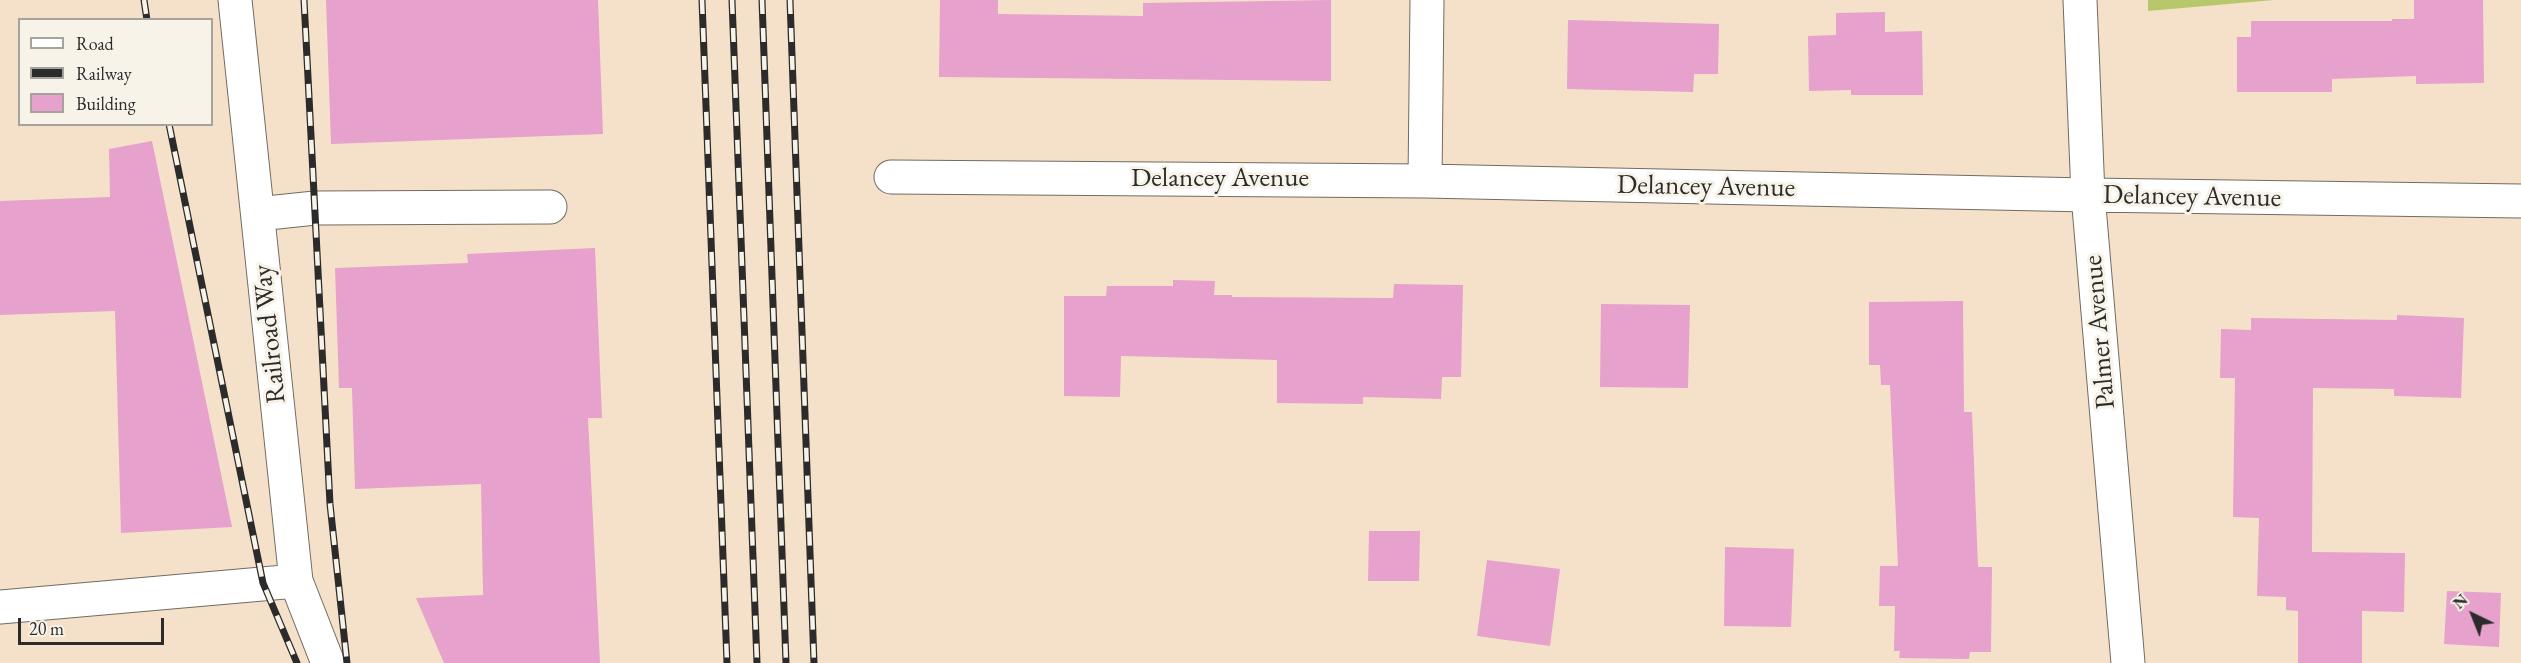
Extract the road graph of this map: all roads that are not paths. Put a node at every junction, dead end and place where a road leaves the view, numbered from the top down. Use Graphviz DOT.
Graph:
graph roads {
  1 [pos="235,0"];
  2 [pos="1427,0"];
  3 [pos="2080,0"];
  4 [pos="891,177"];
  5 [pos="1425,181"];
  6 [pos="2088,195"];
  7 [pos="2521,201"];
  8 [pos="550,207"];
  9 [pos="258,214"];
  10 [pos="296,581"];
  11 [pos="0,607"];
  12 [pos="328,663"];
  13 [pos="2128,663"];
  1 -- 9 [label="street, Railroad Way"];
  2 -- 5 [label="street"];
  3 -- 6 [label="street, Palmer Avenue"];
  4 -- 5 [label="street, Delancey Avenue"];
  5 -- 6 [label="street, Delancey Avenue"];
  6 -- 7 [label="street, Delancey Avenue"];
  6 -- 13 [label="street, Palmer Avenue"];
  8 -- 9 [label="street"];
  9 -- 10 [label="street, Railroad Way"];
  10 -- 11 [label="street"];
  10 -- 12 [label="street, Railroad Way"];
}
